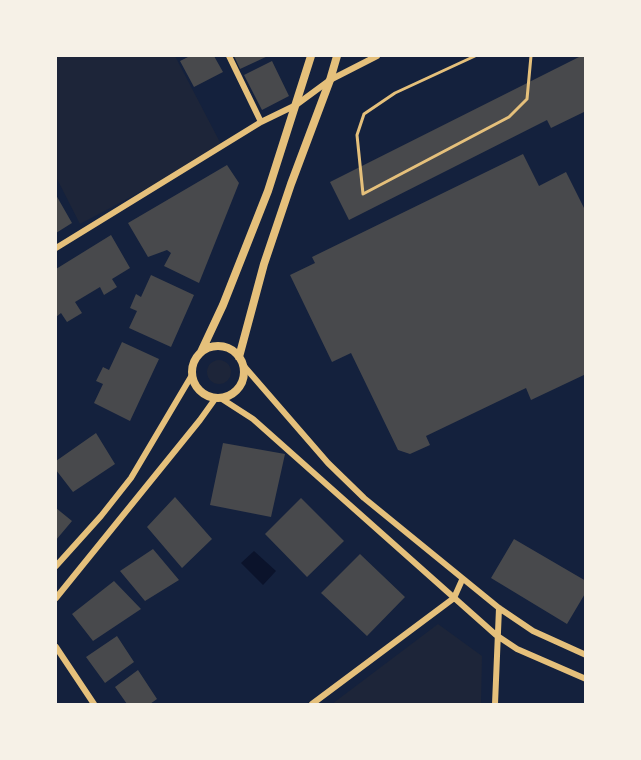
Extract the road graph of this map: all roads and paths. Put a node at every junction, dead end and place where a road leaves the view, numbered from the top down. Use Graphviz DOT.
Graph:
graph roads {
  1 [pos="229,56"];
  2 [pos="311,56"];
  3 [pos="337,56"];
  4 [pos="376,56"];
  5 [pos="476,56"];
  6 [pos="531,56"];
  7 [pos="330,81"];
  8 [pos="296,105"];
  9 [pos="261,122"];
  10 [pos="56,248"];
  11 [pos="201,352"];
  12 [pos="241,361"];
  13 [pos="192,375"];
  14 [pos="218,399"];
  15 [pos="56,566"];
  16 [pos="462,580"];
  17 [pos="454,597"];
  18 [pos="56,598"];
  19 [pos="499,608"];
  20 [pos="496,635"];
  21 [pos="56,647"];
  22 [pos="585,655"];
  23 [pos="585,678"];
  24 [pos="94,705"];
  25 [pos="312,705"];
  26 [pos="495,705"];
  1 -- 9 [label="street"];
  2 -- 8 [label="street"];
  3 -- 7 [label="street"];
  4 -- 7 [label="street"];
  5 -- 6 [label="lane"];
  7 -- 8 [label="street"];
  7 -- 12 [label="street"];
  8 -- 9 [label="street"];
  8 -- 11 [label="street"];
  9 -- 10 [label="street"];
  11 -- 12 [label="street"];
  11 -- 13 [label="street"];
  12 -- 14 [label="street"];
  12 -- 16 [label="street"];
  13 -- 14 [label="street"];
  13 -- 15 [label="street"];
  14 -- 17 [label="street"];
  14 -- 18 [label="street"];
  16 -- 17 [label="street"];
  16 -- 19 [label="street"];
  17 -- 20 [label="street"];
  17 -- 25 [label="street"];
  19 -- 20 [label="street"];
  19 -- 22 [label="street"];
  20 -- 23 [label="street"];
  20 -- 26 [label="street"];
  21 -- 24 [label="street"];
}
